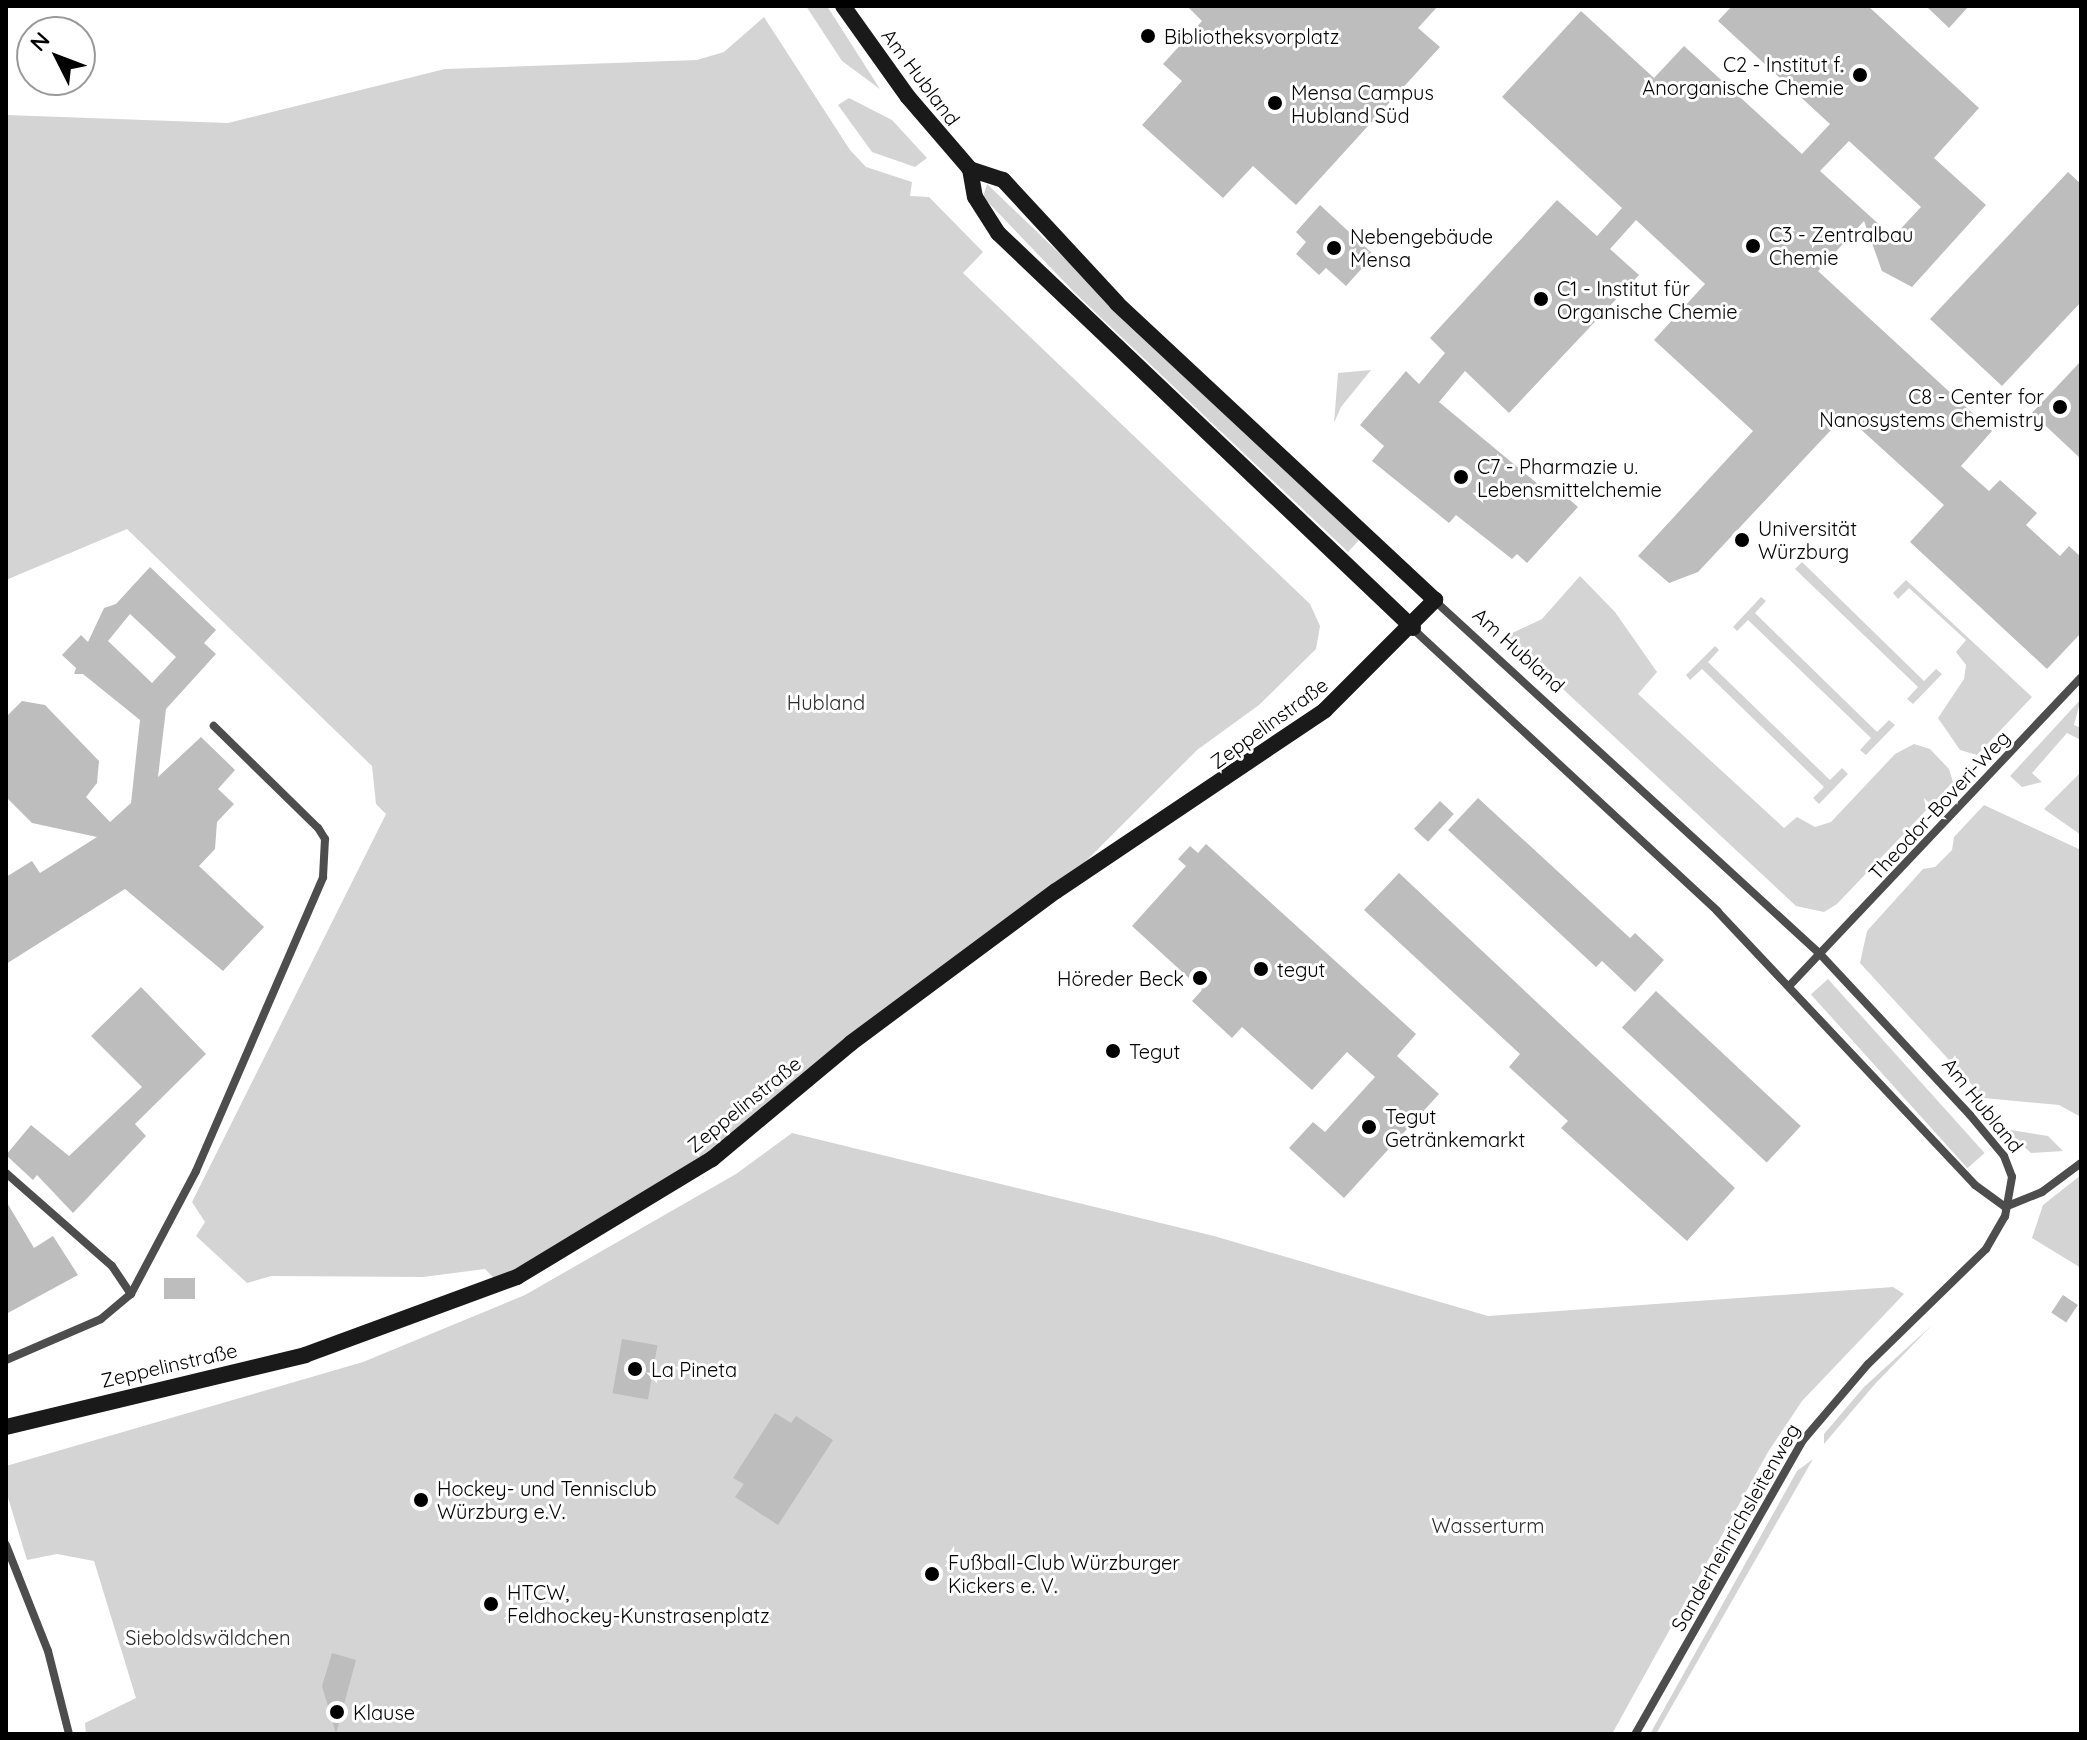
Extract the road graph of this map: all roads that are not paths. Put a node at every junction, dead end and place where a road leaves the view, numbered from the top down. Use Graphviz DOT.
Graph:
graph roads {
  1 [pos="843,6"];
  2 [pos="970,169"];
  3 [pos="1435,600"];
  4 [pos="1413,628"];
  5 [pos="2081,677"];
  6 [pos="214,726"];
  7 [pos="1820,954"];
  8 [pos="1791,984"];
  9 [pos="2081,1163"];
  10 [pos="6,1173"];
  11 [pos="2005,1207"];
  12 [pos="131,1294"];
  13 [pos="6,1360"];
  14 [pos="6,1427"];
  15 [pos="6,1545"];
  16 [pos="69,1734"];
  17 [pos="1635,1734"];
  1 -- 2 [label="street, Am Hubland"];
  2 -- 3 [label="street, Am Hubland"];
  2 -- 4 [label="street, Am Hubland"];
  3 -- 4 [label="street"];
  3 -- 7 [label="street, Am Hubland"];
  4 -- 8 [label="street, Am Hubland"];
  4 -- 14 [label="street, Zeppelinstraße"];
  5 -- 7 [label="street, Theodor-Boveri-Weg"];
  6 -- 12 [label="street"];
  7 -- 8 [label="street, Theodor-Boveri-Weg"];
  7 -- 11 [label="street, Am Hubland"];
  8 -- 11 [label="street, Am Hubland"];
  9 -- 11 [label="street"];
  10 -- 12 [label="street"];
  11 -- 17 [label="street, Sanderheinrichsleitenweg"];
  12 -- 13 [label="street"];
  15 -- 16 [label="street"];
}
